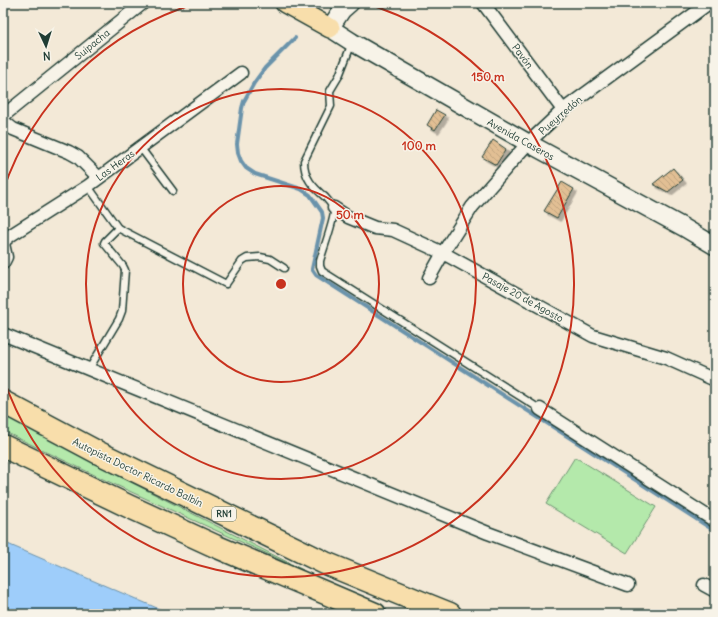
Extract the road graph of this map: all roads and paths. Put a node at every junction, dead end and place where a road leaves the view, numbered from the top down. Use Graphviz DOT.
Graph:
graph roads {
  1 [pos="143,3"];
  2 [pos="285,3"];
  3 [pos="483,3"];
  4 [pos="709,3"];
  5 [pos="342,5"];
  6 [pos="330,28"];
  7 [pos="352,42"];
  8 [pos="241,73"];
  9 [pos="563,110"];
  10 [pos="3,116"];
  11 [pos="3,121"];
  12 [pos="528,143"];
  13 [pos="140,147"];
  14 [pos="98,177"];
  15 [pos="88,186"];
  16 [pos="173,191"];
  17 [pos="334,208"];
  18 [pos="118,228"];
  19 [pos="715,246"];
  20 [pos="443,253"];
  21 [pos="3,263"];
  22 [pos="284,268"];
  23 [pos="429,278"];
  24 [pos="3,334"];
  25 [pos="89,369"];
  26 [pos="715,380"];
  27 [pos="3,402"];
  28 [pos="540,409"];
  29 [pos="3,446"];
  30 [pos="715,521"];
  31 [pos="628,585"];
  32 [pos="704,585"];
  33 [pos="715,591"];
  34 [pos="375,614"];
  35 [pos="450,614"];
  1 -- 10 [label="street, Suipacha"];
  2 -- 6 [label="main road"];
  3 -- 9 [label="street, Pavón"];
  4 -- 9 [label="street, Pueyrredón"];
  5 -- 6 [label="main road"];
  6 -- 7 [label="main road, Avenida Caseros"];
  7 -- 12 [label="main road, Avenida Caseros"];
  7 -- 17 [label="lane"];
  8 -- 13 [label="street, Las Heras"];
  9 -- 12 [label="street, Pueyrredón"];
  11 -- 14 [label="street"];
  12 -- 19 [label="main road, Avenida Caseros"];
  12 -- 20 [label="street, Pueyrredón"];
  13 -- 14 [label="street, Las Heras"];
  13 -- 16 [label="lane"];
  14 -- 15 [label="street, Las Heras"];
  15 -- 18 [label="lane"];
  15 -- 21 [label="street, Las Heras"];
  17 -- 20 [label="street, Pasaje 20 de Agosto"];
  17 -- 28 [label="lane"];
  18 -- 22 [label="lane"];
  18 -- 25 [label="lane"];
  20 -- 23 [label="street, Pueyrredón"];
  20 -- 26 [label="street, Pasaje 20 de Agosto"];
  24 -- 25 [label="street"];
  25 -- 31 [label="street"];
  27 -- 35 [label="highway, Autopista Doctor Ricardo Balbín / RN1"];
  28 -- 30 [label="street"];
  29 -- 34 [label="highway"];
  32 -- 33 [label="street"];
}
